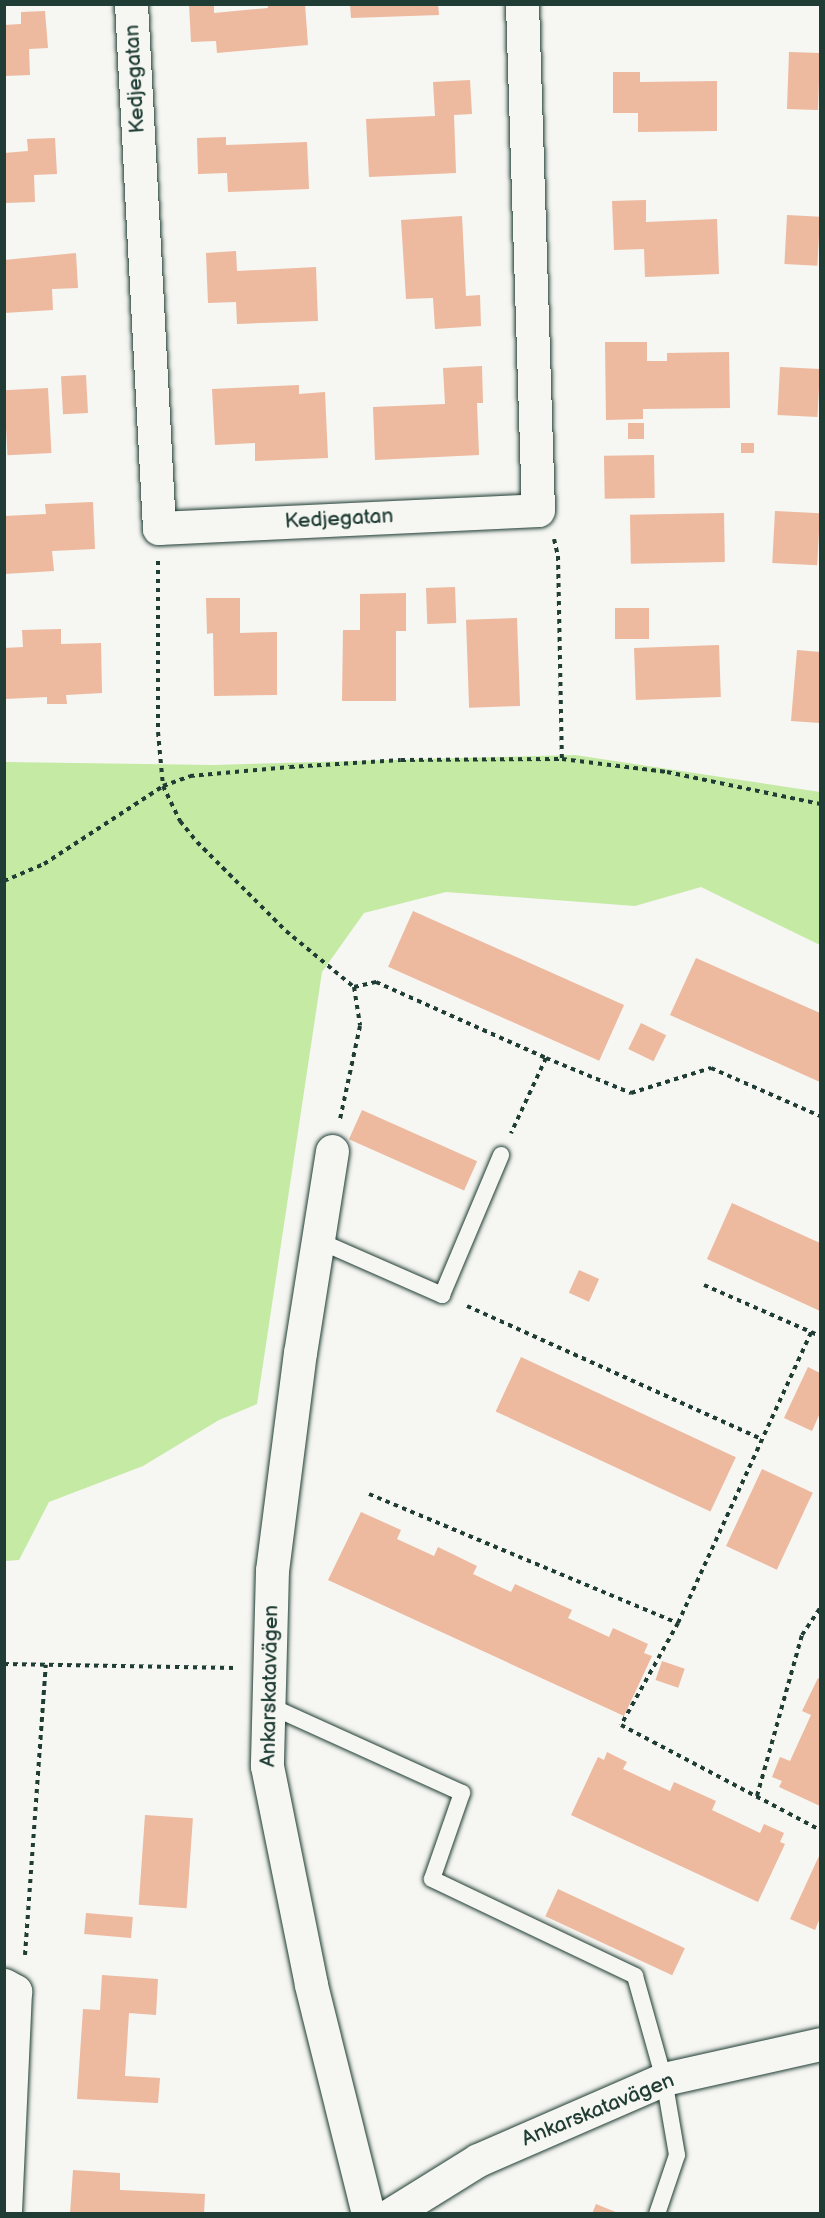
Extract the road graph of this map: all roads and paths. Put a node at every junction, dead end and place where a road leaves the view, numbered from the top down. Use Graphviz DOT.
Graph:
graph roads {
  1 [pos="131,4"];
  2 [pos="522,4"];
  3 [pos="538,510"];
  4 [pos="159,528"];
  5 [pos="562,759"];
  6 [pos="163,786"];
  7 [pos="820,804"];
  8 [pos="4,881"];
  9 [pos="354,987"];
  10 [pos="546,1058"];
  11 [pos="820,1116"];
  12 [pos="332,1151"];
  13 [pos="501,1155"];
  14 [pos="317,1240"];
  15 [pos="704,1285"];
  16 [pos="442,1294"];
  17 [pos="811,1332"];
  18 [pos="820,1336"];
  19 [pos="762,1439"];
  20 [pos="369,1494"];
  21 [pos="820,1608"];
  22 [pos="678,1623"];
  23 [pos="4,1664"];
  24 [pos="46,1665"];
  25 [pos="270,1669"];
  26 [pos="268,1705"];
  27 [pos="757,1796"];
  28 [pos="820,1830"];
  29 [pos="10,1988"];
  30 [pos="820,2044"];
  31 [pos="664,2079"];
  32 [pos="5,2214"];
  33 [pos="368,2214"];
  34 [pos="391,2214"];
  35 [pos="657,2214"];
  1 -- 4 [label="street, Kedjegatan"];
  2 -- 3 [label="street"];
  3 -- 4 [label="street, Kedjegatan"];
  3 -- 5 [label="path"];
  4 -- 6 [label="path"];
  5 -- 6 [label="path"];
  5 -- 7 [label="path"];
  6 -- 8 [label="path"];
  6 -- 9 [label="path"];
  9 -- 10 [label="path"];
  9 -- 12 [label="path"];
  10 -- 11 [label="path"];
  10 -- 13 [label="path"];
  12 -- 14 [label="street, Ankarskatavägen"];
  13 -- 16 [label="lane"];
  14 -- 16 [label="lane"];
  14 -- 25 [label="street, Ankarskatavägen"];
  15 -- 17 [label="path"];
  16 -- 19 [label="path"];
  17 -- 18 [label="path"];
  17 -- 19 [label="path"];
  19 -- 22 [label="path"];
  20 -- 22 [label="path"];
  21 -- 27 [label="path"];
  22 -- 27 [label="path"];
  23 -- 24 [label="path"];
  24 -- 25 [label="path"];
  24 -- 29 [label="path"];
  25 -- 26 [label="street, Ankarskatavägen"];
  26 -- 31 [label="lane"];
  26 -- 33 [label="street, Ankarskatavägen"];
  27 -- 28 [label="path"];
  29 -- 32 [label="street"];
  30 -- 31 [label="street, Ankarskatavägen"];
  31 -- 34 [label="street, Ankarskatavägen"];
  31 -- 35 [label="lane"];
}
